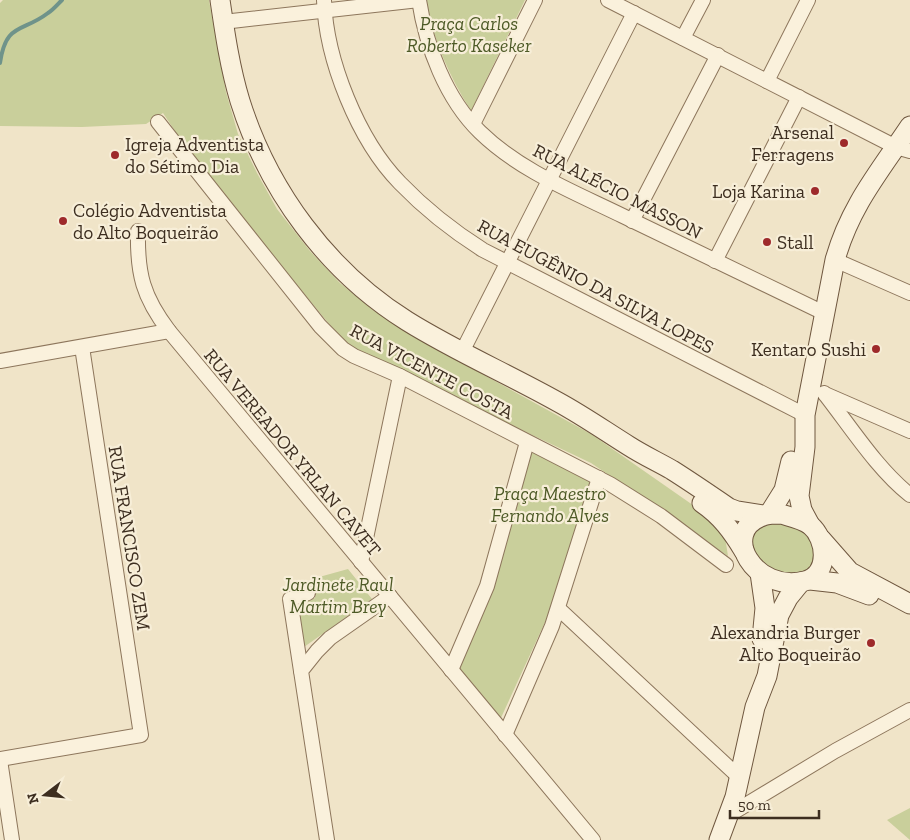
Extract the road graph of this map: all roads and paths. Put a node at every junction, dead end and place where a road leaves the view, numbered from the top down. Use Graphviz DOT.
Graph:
graph roads {
  1 [pos="220,0"];
  2 [pos="419,0"];
  3 [pos="535,0"];
  4 [pos="608,0"];
  5 [pos="703,0"];
  6 [pos="808,0"];
  7 [pos="324,5"];
  8 [pos="634,13"];
  9 [pos="224,22"];
  10 [pos="683,38"];
  11 [pos="718,55"];
  12 [pos="767,81"];
  13 [pos="799,97"];
  14 [pos="158,122"];
  15 [pos="473,124"];
  16 [pos="910,126"];
  17 [pos="903,149"];
  18 [pos="549,180"];
  19 [pos="632,221"];
  20 [pos="138,231"];
  21 [pos="835,260"];
  22 [pos="715,261"];
  23 [pos="507,263"];
  24 [pos="910,293"];
  25 [pos="824,314"];
  26 [pos="169,331"];
  27 [pos="82,347"];
  28 [pos="462,352"];
  29 [pos="0,361"];
  30 [pos="400,376"];
  31 [pos="817,390"];
  32 [pos="806,415"];
  33 [pos="910,431"];
  34 [pos="527,442"];
  35 [pos="628,446"];
  36 [pos="599,478"];
  37 [pos="910,494"];
  38 [pos="766,515"];
  39 [pos="815,532"];
  40 [pos="745,552"];
  41 [pos="361,562"];
  42 [pos="726,565"];
  43 [pos="760,573"];
  44 [pos="805,581"];
  45 [pos="308,593"];
  46 [pos="390,596"];
  47 [pos="910,604"];
  48 [pos="559,609"];
  49 [pos="910,610"];
  50 [pos="451,670"];
  51 [pos="301,671"];
  52 [pos="755,708"];
  53 [pos="910,710"];
  54 [pos="505,735"];
  55 [pos="0,760"];
  56 [pos="740,778"];
  57 [pos="729,815"];
  58 [pos="8,839"];
  59 [pos="327,840"];
  60 [pos="593,840"];
  61 [pos="719,840"];
  1 -- 9 [label="main road"];
  2 -- 7 [label="street"];
  2 -- 15 [label="street, RUA ALÉCIO MASSON"];
  3 -- 15 [label="street"];
  4 -- 8 [label="street"];
  5 -- 10 [label="street"];
  6 -- 12 [label="street"];
  7 -- 9 [label="street"];
  7 -- 23 [label="street, RUA EUGÊNIO DA SILVA LOPES"];
  8 -- 10 [label="street"];
  8 -- 18 [label="street"];
  9 -- 28 [label="main road"];
  10 -- 11 [label="street"];
  11 -- 12 [label="street"];
  11 -- 19 [label="street"];
  12 -- 13 [label="street"];
  13 -- 17 [label="street"];
  13 -- 22 [label="street"];
  14 -- 30 [label="street, RUA VICENTE COSTA"];
  15 -- 18 [label="street, RUA ALÉCIO MASSON"];
  16 -- 17 [label="main road"];
  17 -- 21 [label="main road"];
  18 -- 19 [label="street, RUA ALÉCIO MASSON"];
  18 -- 23 [label="street"];
  19 -- 22 [label="street, RUA ALÉCIO MASSON"];
  20 -- 26 [label="street, RUA VEREADOR YRLAN CAVET"];
  21 -- 24 [label="street"];
  21 -- 25 [label="main road"];
  22 -- 25 [label="street, RUA ALÉCIO MASSON"];
  23 -- 28 [label="street"];
  23 -- 32 [label="street, RUA EUGÊNIO DA SILVA LOPES"];
  25 -- 31 [label="main road"];
  26 -- 27 [label="street"];
  26 -- 41 [label="street, RUA VEREADOR YRLAN CAVET"];
  27 -- 29 [label="street"];
  27 -- 55 [label="street, RUA FRANCISCO ZEM"];
  28 -- 35 [label="main road"];
  30 -- 34 [label="street, RUA VICENTE COSTA"];
  30 -- 41 [label="street"];
  31 -- 32 [label="main road"];
  31 -- 33 [label="street"];
  31 -- 37 [label="street"];
  32 -- 38 [label="main road"];
  32 -- 39 [label="main road"];
  34 -- 36 [label="street, RUA VICENTE COSTA"];
  34 -- 50 [label="street"];
  35 -- 38 [label="main road"];
  35 -- 40 [label="main road"];
  36 -- 42 [label="street, RUA VICENTE COSTA"];
  36 -- 48 [label="street"];
  38 -- 39 [label="main road"];
  38 -- 40 [label="main road"];
  39 -- 44 [label="main road"];
  39 -- 47 [label="main road"];
  40 -- 43 [label="main road"];
  41 -- 46 [label="street, RUA VEREADOR YRLAN CAVET"];
  43 -- 44 [label="main road"];
  43 -- 52 [label="main road"];
  44 -- 49 [label="main road"];
  44 -- 52 [label="main road"];
  45 -- 51 [label="street"];
  46 -- 50 [label="street, RUA VEREADOR YRLAN CAVET"];
  46 -- 51 [label="street"];
  48 -- 54 [label="street"];
  48 -- 56 [label="street"];
  50 -- 54 [label="street, RUA VEREADOR YRLAN CAVET"];
  51 -- 59 [label="street"];
  52 -- 56 [label="main road"];
  53 -- 57 [label="street"];
  54 -- 60 [label="street, RUA VEREADOR YRLAN CAVET"];
  55 -- 58 [label="street"];
  56 -- 57 [label="main road"];
  57 -- 61 [label="main road"];
}
